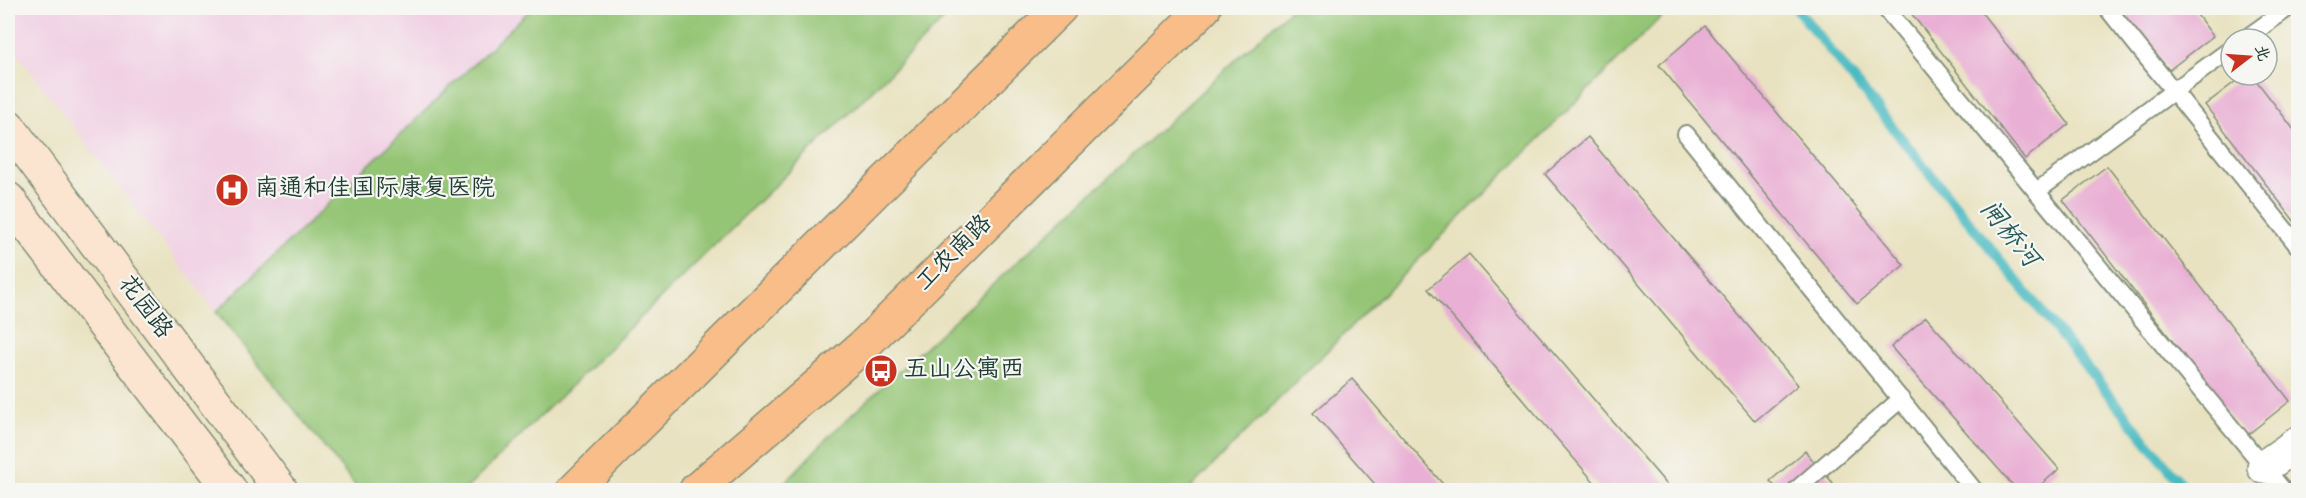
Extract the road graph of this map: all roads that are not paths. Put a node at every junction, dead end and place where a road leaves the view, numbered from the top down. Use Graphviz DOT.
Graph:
graph roads {
  1 [pos="1060,8"];
  2 [pos="1204,8"];
  3 [pos="1885,8"];
  4 [pos="2107,8"];
  5 [pos="2288,8"];
  6 [pos="2262,27"];
  7 [pos="2219,58"];
  8 [pos="2174,91"];
  9 [pos="8,126"];
  10 [pos="1686,134"];
  11 [pos="2037,191"];
  12 [pos="8,199"];
  13 [pos="2298,246"];
  14 [pos="1900,399"];
  15 [pos="2298,443"];
  16 [pos="2274,478"];
  17 [pos="230,490"];
  18 [pos="281,490"];
  19 [pos="574,490"];
  20 [pos="696,490"];
  21 [pos="1796,490"];
  22 [pos="1974,490"];
  1 -- 19 [label="main road"];
  2 -- 20 [label="main road, 工农南路"];
  3 -- 11 [label="lane"];
  4 -- 8 [label="lane"];
  5 -- 6 [label="lane"];
  7 -- 8 [label="lane"];
  8 -- 11 [label="lane"];
  8 -- 13 [label="lane"];
  9 -- 18 [label="main road, 花园路"];
  10 -- 14 [label="lane"];
  11 -- 16 [label="lane"];
  12 -- 17 [label="main road, 花园路"];
  14 -- 21 [label="lane"];
  14 -- 22 [label="lane"];
  15 -- 16 [label="street"];
}
